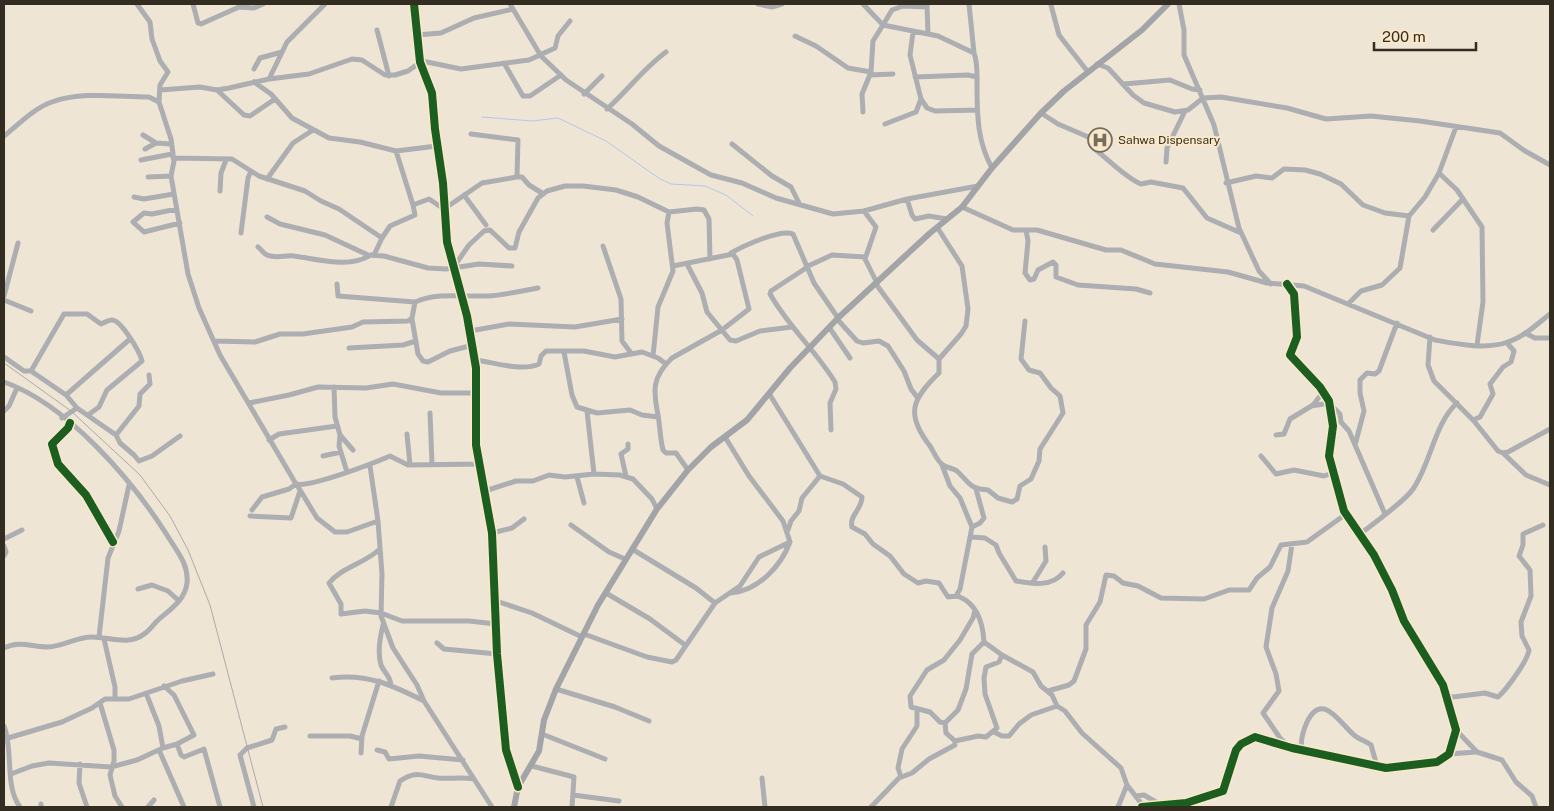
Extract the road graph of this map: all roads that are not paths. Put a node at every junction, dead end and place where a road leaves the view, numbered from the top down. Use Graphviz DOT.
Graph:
graph roads {
  1 [pos="137,4"];
  2 [pos="193,4"];
  3 [pos="263,4"];
  4 [pos="324,4"];
  5 [pos="414,4"];
  6 [pos="758,4"];
  7 [pos="782,4"];
  8 [pos="863,4"];
  9 [pos="869,4"];
  10 [pos="969,4"];
  11 [pos="1166,4"];
  12 [pos="1178,4"];
  13 [pos="927,5"];
  14 [pos="1052,5"];
  15 [pos="511,6"];
  16 [pos="870,11"];
  17 [pos="570,21"];
  18 [pos="883,25"];
  19 [pos="377,30"];
  20 [pos="913,32"];
  21 [pos="928,34"];
  22 [pos="417,35"];
  23 [pos="795,36"];
  24 [pos="282,52"];
  25 [pos="666,52"];
  26 [pos="974,53"];
  27 [pos="541,56"];
  28 [pos="420,62"];
  29 [pos="504,63"];
  30 [pos="1097,64"];
  31 [pos="254,69"];
  32 [pos="1088,72"];
  33 [pos="870,74"];
  34 [pos="893,74"];
  35 [pos="560,75"];
  36 [pos="389,76"];
  37 [pos="602,76"];
  38 [pos="915,77"];
  39 [pos="977,77"];
  40 [pos="269,78"];
  41 [pos="254,82"];
  42 [pos="1124,84"];
  43 [pos="160,90"];
  44 [pos="217,90"];
  45 [pos="1200,90"];
  46 [pos="584,94"];
  47 [pos="1203,98"];
  48 [pos="921,99"];
  49 [pos="275,100"];
  50 [pos="159,102"];
  51 [pos="607,109"];
  52 [pos="977,110"];
  53 [pos="1185,111"];
  54 [pos="863,112"];
  55 [pos="1041,113"];
  56 [pos="885,124"];
  57 [pos="1456,128"];
  58 [pos="313,130"];
  59 [pos="471,134"];
  60 [pos="143,135"];
  61 [pos="4,136"];
  62 [pos="1092,139"];
  63 [pos="156,142"];
  64 [pos="171,144"];
  65 [pos="732,144"];
  66 [pos="437,146"];
  67 [pos="146,149"];
  68 [pos="1096,150"];
  69 [pos="396,152"];
  70 [pos="173,156"];
  71 [pos="141,160"];
  72 [pos="226,160"];
  73 [pos="1166,162"];
  74 [pos="1550,165"];
  75 [pos="992,168"];
  76 [pos="251,171"];
  77 [pos="1439,173"];
  78 [pos="171,176"];
  79 [pos="148,177"];
  80 [pos="517,177"];
  81 [pos="267,179"];
  82 [pos="1226,183"];
  83 [pos="978,186"];
  84 [pos="220,191"];
  85 [pos="542,193"];
  86 [pos="174,194"];
  87 [pos="464,195"];
  88 [pos="134,197"];
  89 [pos="1463,198"];
  90 [pos="907,199"];
  91 [pos="413,205"];
  92 [pos="800,205"];
  93 [pos="962,207"];
  94 [pos="444,208"];
  95 [pos="177,209"];
  96 [pos="669,212"];
  97 [pos="864,212"];
  98 [pos="1409,216"];
  99 [pos="267,217"];
  100 [pos="947,219"];
  101 [pos="180,223"];
  102 [pos="486,225"];
  103 [pos="938,227"];
  104 [pos="1026,230"];
  105 [pos="1433,230"];
  106 [pos="242,233"];
  107 [pos="1241,233"];
  108 [pos="382,238"];
  109 [pos="18,244"];
  110 [pos="603,246"];
  111 [pos="258,247"];
  112 [pos="731,253"];
  113 [pos="373,255"];
  114 [pos="865,257"];
  115 [pos="710,259"];
  116 [pos="688,264"];
  117 [pos="512,266"];
  118 [pos="673,266"];
  119 [pos="806,267"];
  120 [pos="453,268"];
  121 [pos="337,284"];
  122 [pos="876,284"];
  123 [pos="1271,284"];
  124 [pos="1288,284"];
  125 [pos="538,288"];
  126 [pos="1150,293"];
  127 [pos="4,296"];
  128 [pos="461,296"];
  129 [pos="4,300"];
  130 [pos="415,302"];
  131 [pos="1349,303"];
  132 [pos="31,311"];
  133 [pos="1550,314"];
  134 [pos="412,319"];
  135 [pos="622,319"];
  136 [pos="838,319"];
  137 [pos="1025,321"];
  138 [pos="1397,323"];
  139 [pos="792,327"];
  140 [pos="829,327"];
  141 [pos="722,330"];
  142 [pos="470,331"];
  143 [pos="1526,333"];
  144 [pos="1430,337"];
  145 [pos="1550,338"];
  146 [pos="130,339"];
  147 [pos="214,341"];
  148 [pos="416,341"];
  149 [pos="1507,343"];
  150 [pos="473,345"];
  151 [pos="1477,345"];
  152 [pos="809,347"];
  153 [pos="349,348"];
  154 [pos="564,352"];
  155 [pos="630,353"];
  156 [pos="4,356"];
  157 [pos="653,356"];
  158 [pos="850,358"];
  159 [pos="940,359"];
  160 [pos="475,360"];
  161 [pos="666,364"];
  162 [pos="31,371"];
  163 [pos="150,375"];
  164 [pos="4,382"];
  165 [pos="334,387"];
  166 [pos="17,388"];
  167 [pos="1324,392"];
  168 [pos="477,393"];
  169 [pos="66,395"];
  170 [pos="770,395"];
  171 [pos="917,397"];
  172 [pos="249,403"];
  173 [pos="1457,403"];
  174 [pos="1330,404"];
  175 [pos="1310,406"];
  176 [pos="77,408"];
  177 [pos="4,411"];
  178 [pos="587,411"];
  179 [pos="430,414"];
  180 [pos="88,415"];
  181 [pos="658,417"];
  182 [pos="62,418"];
  183 [pos="1473,420"];
  184 [pos="70,423"];
  185 [pos="337,426"];
  186 [pos="1550,429"];
  187 [pos="830,430"];
  188 [pos="407,434"];
  189 [pos="116,435"];
  190 [pos="340,435"];
  191 [pos="1276,435"];
  192 [pos="180,436"];
  193 [pos="726,437"];
  194 [pos="269,440"];
  195 [pos="628,444"];
  196 [pos="1355,445"];
  197 [pos="353,450"];
  198 [pos="341,452"];
  199 [pos="1503,453"];
  200 [pos="323,456"];
  201 [pos="1261,456"];
  202 [pos="432,464"];
  203 [pos="480,464"];
  204 [pos="941,464"];
  205 [pos="370,466"];
  206 [pos="410,466"];
  207 [pos="688,470"];
  208 [pos="347,472"];
  209 [pos="1335,472"];
  210 [pos="594,474"];
  211 [pos="626,476"];
  212 [pos="820,476"];
  213 [pos="577,477"];
  214 [pos="129,485"];
  215 [pos="296,485"];
  216 [pos="1550,485"];
  217 [pos="976,489"];
  218 [pos="300,491"];
  219 [pos="485,491"];
  220 [pos="584,503"];
  221 [pos="657,509"];
  222 [pos="1346,514"];
  223 [pos="1385,514"];
  224 [pos="524,519"];
  225 [pos="378,521"];
  226 [pos="570,525"];
  227 [pos="1543,525"];
  228 [pos="972,527"];
  229 [pos="22,530"];
  230 [pos="788,530"];
  231 [pos="492,533"];
  232 [pos="1360,534"];
  233 [pos="972,537"];
  234 [pos="4,539"];
  235 [pos="113,542"];
  236 [pos="790,542"];
  237 [pos="1292,544"];
  238 [pos="4,546"];
  239 [pos="1046,547"];
  240 [pos="380,549"];
  241 [pos="632,549"];
  242 [pos="4,556"];
  243 [pos="625,559"];
  244 [pos="1063,574"];
  245 [pos="1033,582"];
  246 [pos="138,589"];
  247 [pos="606,593"];
  248 [pos="731,593"];
  249 [pos="956,596"];
  250 [pos="496,601"];
  251 [pos="179,602"];
  252 [pos="715,602"];
  253 [pos="975,610"];
  254 [pos="381,613"];
  255 [pos="496,624"];
  256 [pos="384,625"];
  257 [pos="583,636"];
  258 [pos="101,638"];
  259 [pos="984,642"];
  260 [pos="437,643"];
  261 [pos="685,646"];
  262 [pos="4,648"];
  263 [pos="497,654"];
  264 [pos="1002,655"];
  265 [pos="213,674"];
  266 [pos="332,678"];
  267 [pos="379,681"];
  268 [pos="164,686"];
  269 [pos="391,686"];
  270 [pos="556,689"];
  271 [pos="1048,691"];
  272 [pos="146,693"];
  273 [pos="1447,696"];
  274 [pos="115,699"];
  275 [pos="424,701"];
  276 [pos="100,703"];
  277 [pos="1057,706"];
  278 [pos="918,709"];
  279 [pos="649,721"];
  280 [pos="945,723"];
  281 [pos="4,726"];
  282 [pos="285,727"];
  283 [pos="1456,730"];
  284 [pos="994,732"];
  285 [pos="542,734"];
  286 [pos="310,736"];
  287 [pos="8,738"];
  288 [pos="362,739"];
  289 [pos="955,741"];
  290 [pos="177,744"];
  291 [pos="1292,748"];
  292 [pos="161,749"];
  293 [pos="1302,749"];
  294 [pos="377,750"];
  295 [pos="1477,752"];
  296 [pos="360,753"];
  297 [pos="1449,754"];
  298 [pos="605,759"];
  299 [pos="462,760"];
  300 [pos="80,764"];
  301 [pos="111,766"];
  302 [pos="532,766"];
  303 [pos="1377,766"];
  304 [pos="11,774"];
  305 [pos="901,777"];
  306 [pos="474,778"];
  307 [pos="762,778"];
  308 [pos="4,785"];
  309 [pos="1127,785"];
  310 [pos="11,786"];
  311 [pos="518,787"];
  312 [pos="573,795"];
  313 [pos="1136,796"];
  314 [pos="154,800"];
  315 [pos="619,801"];
  316 [pos="1161,805"];
  317 [pos="20,807"];
  318 [pos="87,807"];
  319 [pos="120,807"];
  320 [pos="148,807"];
  321 [pos="184,807"];
  322 [pos="220,807"];
  323 [pos="254,807"];
  324 [pos="391,807"];
  325 [pos="492,807"];
  326 [pos="514,807"];
  327 [pos="572,807"];
  328 [pos="765,807"];
  329 [pos="871,807"];
  330 [pos="1118,807"];
  331 [pos="1146,807"];
  332 [pos="1536,807"];
  1 -- 43 [label="street"];
  2 -- 3 [label="street"];
  4 -- 24 [label="street"];
  5 -- 22 [label="street"];
  6 -- 7 [label="street"];
  8 -- 16 [label="street"];
  9 -- 16 [label="street"];
  10 -- 26 [label="street"];
  11 -- 30 [label="main road"];
  12 -- 45 [label="street"];
  13 -- 18 [label="street"];
  13 -- 21 [label="street"];
  14 -- 32 [label="street"];
  15 -- 22 [label="street"];
  15 -- 27 [label="street"];
  16 -- 18 [label="street"];
  17 -- 27 [label="street"];
  18 -- 20 [label="street"];
  18 -- 33 [label="street"];
  19 -- 36 [label="street"];
  20 -- 21 [label="street"];
  20 -- 38 [label="street"];
  21 -- 26 [label="street"];
  22 -- 28 [label="street"];
  23 -- 33 [label="street"];
  24 -- 31 [label="street"];
  24 -- 40 [label="street"];
  25 -- 51 [label="street"];
  26 -- 39 [label="street"];
  27 -- 29 [label="street"];
  27 -- 35 [label="street"];
  28 -- 29 [label="street"];
  28 -- 36 [label="street"];
  28 -- 66 [label="street"];
  29 -- 35 [label="street"];
  30 -- 32 [label="main road"];
  30 -- 42 [label="street"];
  32 -- 55 [label="main road"];
  33 -- 34 [label="street"];
  33 -- 54 [label="street"];
  35 -- 46 [label="street"];
  36 -- 40 [label="street"];
  37 -- 46 [label="street"];
  38 -- 39 [label="street"];
  38 -- 48 [label="street"];
  39 -- 52 [label="street"];
  40 -- 41 [label="street"];
  41 -- 44 [label="street"];
  41 -- 49 [label="street"];
  42 -- 45 [label="street"];
  42 -- 53 [label="street"];
  43 -- 44 [label="street"];
  43 -- 50 [label="street"];
  44 -- 49 [label="street"];
  45 -- 47 [label="street"];
  46 -- 51 [label="street"];
  47 -- 53 [label="street"];
  47 -- 57 [label="street"];
  47 -- 82 [label="street"];
  48 -- 52 [label="street"];
  48 -- 56 [label="street"];
  49 -- 58 [label="street"];
  50 -- 61 [label="street"];
  50 -- 64 [label="street"];
  51 -- 92 [label="street"];
  52 -- 75 [label="street"];
  53 -- 73 [label="street"];
  55 -- 62 [label="street"];
  55 -- 75 [label="main road"];
  57 -- 74 [label="street"];
  57 -- 77 [label="street"];
  58 -- 69 [label="street"];
  58 -- 81 [label="street"];
  59 -- 80 [label="street"];
  60 -- 63 [label="street"];
  63 -- 64 [label="street"];
  63 -- 67 [label="street"];
  64 -- 70 [label="street"];
  65 -- 92 [label="street"];
  66 -- 69 [label="street"];
  66 -- 94 [label="street"];
  68 -- 107 [label="street"];
  69 -- 91 [label="street"];
  70 -- 71 [label="street"];
  70 -- 72 [label="street"];
  70 -- 78 [label="street"];
  72 -- 76 [label="street"];
  72 -- 84 [label="street"];
  75 -- 83 [label="main road"];
  76 -- 81 [label="street"];
  76 -- 106 [label="street"];
  77 -- 89 [label="street"];
  77 -- 98 [label="street"];
  78 -- 79 [label="street"];
  78 -- 86 [label="street"];
  80 -- 85 [label="street"];
  80 -- 87 [label="street"];
  81 -- 108 [label="street"];
  82 -- 98 [label="street"];
  82 -- 107 [label="street"];
  83 -- 90 [label="street"];
  83 -- 93 [label="main road"];
  85 -- 96 [label="street"];
  85 -- 120 [label="street"];
  86 -- 88 [label="street"];
  86 -- 95 [label="street"];
  87 -- 94 [label="street"];
  87 -- 102 [label="street"];
  89 -- 105 [label="street"];
  89 -- 151 [label="street"];
  90 -- 97 [label="street"];
  90 -- 100 [label="street"];
  91 -- 94 [label="street"];
  91 -- 108 [label="street"];
  92 -- 97 [label="street"];
  93 -- 100 [label="main road"];
  93 -- 104 [label="street"];
  94 -- 120 [label="street"];
  95 -- 101 [label="street"];
  95 -- 101 [label="street"];
  96 -- 115 [label="street"];
  96 -- 118 [label="street"];
  97 -- 114 [label="street"];
  98 -- 131 [label="street"];
  99 -- 113 [label="street"];
  100 -- 103 [label="main road"];
  101 -- 147 [label="street"];
  103 -- 122 [label="main road"];
  103 -- 159 [label="street"];
  104 -- 123 [label="street"];
  104 -- 126 [label="street"];
  107 -- 123 [label="street"];
  108 -- 113 [label="street"];
  109 -- 127 [label="street"];
  110 -- 135 [label="street"];
  111 -- 113 [label="street"];
  112 -- 115 [label="street"];
  112 -- 119 [label="street"];
  112 -- 141 [label="street"];
  113 -- 120 [label="street"];
  114 -- 119 [label="street"];
  114 -- 122 [label="street"];
  115 -- 116 [label="street"];
  116 -- 118 [label="street"];
  116 -- 141 [label="street"];
  117 -- 120 [label="street"];
  118 -- 157 [label="street"];
  119 -- 136 [label="street"];
  119 -- 139 [label="street"];
  120 -- 128 [label="street"];
  121 -- 130 [label="street"];
  122 -- 136 [label="main road"];
  122 -- 159 [label="street"];
  123 -- 124 [label="street"];
  124 -- 131 [label="street"];
  124 -- 167 [label="street"];
  125 -- 128 [label="street"];
  128 -- 130 [label="street"];
  128 -- 142 [label="street"];
  129 -- 132 [label="street"];
  130 -- 134 [label="street"];
  131 -- 138 [label="street"];
  133 -- 143 [label="street"];
  134 -- 147 [label="street"];
  134 -- 148 [label="street"];
  135 -- 142 [label="street"];
  135 -- 155 [label="street"];
  136 -- 140 [label="main road"];
  136 -- 171 [label="street"];
  137 -- 217 [label="street"];
  138 -- 144 [label="street"];
  138 -- 196 [label="street"];
  139 -- 141 [label="street"];
  139 -- 152 [label="street"];
  140 -- 152 [label="main road"];
  140 -- 158 [label="street"];
  141 -- 161 [label="street"];
  142 -- 150 [label="street"];
  143 -- 145 [label="street"];
  143 -- 149 [label="street"];
  144 -- 151 [label="street"];
  144 -- 173 [label="street"];
  146 -- 162 [label="street"];
  146 -- 169 [label="street"];
  146 -- 180 [label="street"];
  147 -- 172 [label="street"];
  148 -- 150 [label="street"];
  148 -- 153 [label="street"];
  149 -- 151 [label="street"];
  149 -- 183 [label="street"];
  150 -- 160 [label="street"];
  152 -- 170 [label="main road"];
  152 -- 187 [label="street"];
  154 -- 155 [label="street"];
  154 -- 160 [label="street"];
  154 -- 178 [label="street"];
  155 -- 157 [label="street"];
  156 -- 162 [label="street"];
  157 -- 161 [label="street"];
  159 -- 171 [label="street"];
  160 -- 168 [label="street"];
  161 -- 181 [label="street"];
  162 -- 169 [label="street"];
  163 -- 189 [label="street"];
  164 -- 166 [label="street"];
  165 -- 168 [label="street"];
  165 -- 172 [label="street"];
  165 -- 185 [label="street"];
  166 -- 177 [label="street"];
  166 -- 182 [label="street"];
  167 -- 174 [label="street"];
  167 -- 175 [label="street"];
  168 -- 203 [label="street"];
  169 -- 176 [label="street"];
  170 -- 193 [label="main road"];
  170 -- 212 [label="street"];
  171 -- 204 [label="street"];
  172 -- 194 [label="street"];
  173 -- 183 [label="street"];
  173 -- 223 [label="street"];
  174 -- 175 [label="street"];
  174 -- 196 [label="street"];
  174 -- 209 [label="street"];
  175 -- 191 [label="street"];
  176 -- 180 [label="street"];
  176 -- 182 [label="street"];
  178 -- 181 [label="street"];
  178 -- 210 [label="street"];
  179 -- 202 [label="street"];
  180 -- 189 [label="street"];
  181 -- 207 [label="street"];
  182 -- 184 [label="street"];
  183 -- 199 [label="street"];
  184 -- 214 [label="street"];
  184 -- 235 [label="street"];
  185 -- 190 [label="street"];
  185 -- 194 [label="street"];
  186 -- 199 [label="street"];
  188 -- 206 [label="street"];
  189 -- 192 [label="street"];
  190 -- 197 [label="street"];
  190 -- 198 [label="street"];
  193 -- 207 [label="main road"];
  193 -- 230 [label="street"];
  194 -- 215 [label="street"];
  195 -- 211 [label="street"];
  196 -- 223 [label="street"];
  198 -- 200 [label="street"];
  198 -- 208 [label="street"];
  199 -- 216 [label="street"];
  201 -- 209 [label="street"];
  202 -- 203 [label="street"];
  202 -- 206 [label="street"];
  203 -- 219 [label="street"];
  204 -- 217 [label="street"];
  204 -- 228 [label="street"];
  205 -- 206 [label="street"];
  205 -- 208 [label="street"];
  205 -- 225 [label="street"];
  207 -- 221 [label="main road"];
  208 -- 215 [label="street"];
  209 -- 222 [label="street"];
  210 -- 211 [label="street"];
  210 -- 213 [label="street"];
  211 -- 221 [label="street"];
  212 -- 230 [label="street"];
  212 -- 249 [label="street"];
  213 -- 219 [label="street"];
  213 -- 220 [label="street"];
  214 -- 235 [label="street"];
  214 -- 251 [label="street"];
  215 -- 218 [label="street"];
  215 -- 218 [label="street"];
  217 -- 228 [label="street"];
  218 -- 225 [label="street"];
  219 -- 231 [label="street"];
  221 -- 241 [label="main road"];
  222 -- 232 [label="street"];
  222 -- 237 [label="street"];
  223 -- 232 [label="street"];
  224 -- 231 [label="street"];
  225 -- 240 [label="street"];
  226 -- 243 [label="street"];
  227 -- 273 [label="street"];
  228 -- 233 [label="street"];
  229 -- 234 [label="street"];
  230 -- 236 [label="street"];
  231 -- 250 [label="street"];
  232 -- 273 [label="street"];
  233 -- 245 [label="street"];
  233 -- 249 [label="street"];
  235 -- 258 [label="street"];
  236 -- 248 [label="street"];
  236 -- 248 [label="street"];
  237 -- 271 [label="street"];
  237 -- 291 [label="street"];
  238 -- 242 [label="street"];
  239 -- 245 [label="street"];
  240 -- 254 [label="street"];
  240 -- 254 [label="street"];
  241 -- 243 [label="main road"];
  241 -- 252 [label="street"];
  243 -- 247 [label="main road"];
  244 -- 245 [label="street"];
  246 -- 251 [label="street"];
  247 -- 257 [label="main road"];
  247 -- 261 [label="street"];
  248 -- 252 [label="street"];
  249 -- 253 [label="street"];
  250 -- 255 [label="street"];
  250 -- 257 [label="street"];
  251 -- 258 [label="street"];
  252 -- 261 [label="street"];
  253 -- 259 [label="street"];
  253 -- 278 [label="street"];
  254 -- 255 [label="street"];
  254 -- 256 [label="street"];
  255 -- 263 [label="street"];
  256 -- 269 [label="street"];
  256 -- 275 [label="street"];
  257 -- 261 [label="street"];
  257 -- 270 [label="main road"];
  258 -- 262 [label="street"];
  258 -- 274 [label="street"];
  259 -- 264 [label="street"];
  259 -- 280 [label="street"];
  260 -- 263 [label="street"];
  263 -- 311 [label="street"];
  264 -- 271 [label="street"];
  264 -- 284 [label="street"];
  265 -- 268 [label="street"];
  266 -- 267 [label="street"];
  267 -- 269 [label="street"];
  267 -- 288 [label="street"];
  268 -- 272 [label="street"];
  268 -- 290 [label="street"];
  269 -- 275 [label="street"];
  270 -- 279 [label="street"];
  270 -- 285 [label="main road"];
  271 -- 277 [label="street"];
  272 -- 274 [label="street"];
  272 -- 292 [label="street"];
  273 -- 283 [label="street"];
  274 -- 276 [label="street"];
  275 -- 299 [label="street"];
  276 -- 287 [label="street"];
  276 -- 301 [label="street"];
  277 -- 284 [label="street"];
  277 -- 309 [label="street"];
  278 -- 280 [label="street"];
  278 -- 305 [label="street"];
  280 -- 289 [label="street"];
  281 -- 287 [label="street"];
  282 -- 323 [label="street"];
  283 -- 295 [label="street"];
  283 -- 297 [label="street"];
  284 -- 289 [label="street"];
  285 -- 298 [label="street"];
  285 -- 302 [label="main road"];
  286 -- 288 [label="street"];
  287 -- 304 [label="street"];
  288 -- 296 [label="street"];
  289 -- 305 [label="street"];
  290 -- 292 [label="street"];
  290 -- 322 [label="street"];
  291 -- 293 [label="street"];
  291 -- 316 [label="street"];
  292 -- 301 [label="street"];
  292 -- 321 [label="street"];
  293 -- 303 [label="street"];
  293 -- 303 [label="street"];
  294 -- 299 [label="street"];
  295 -- 297 [label="street"];
  295 -- 332 [label="street"];
  297 -- 303 [label="street"];
  299 -- 306 [label="street"];
  300 -- 301 [label="street"];
  300 -- 304 [label="street"];
  300 -- 318 [label="street"];
  301 -- 319 [label="street"];
  302 -- 311 [label="main road"];
  302 -- 312 [label="street"];
  304 -- 310 [label="street"];
  305 -- 329 [label="street"];
  306 -- 324 [label="street"];
  306 -- 325 [label="street"];
  307 -- 328 [label="street"];
  308 -- 310 [label="street"];
  309 -- 313 [label="street"];
  309 -- 330 [label="street"];
  310 -- 317 [label="street"];
  311 -- 326 [label="main road"];
  312 -- 315 [label="street"];
  312 -- 327 [label="street"];
  313 -- 316 [label="street"];
  313 -- 331 [label="street"];
  314 -- 320 [label="street"];
  316 -- 331 [label="street"];
}
